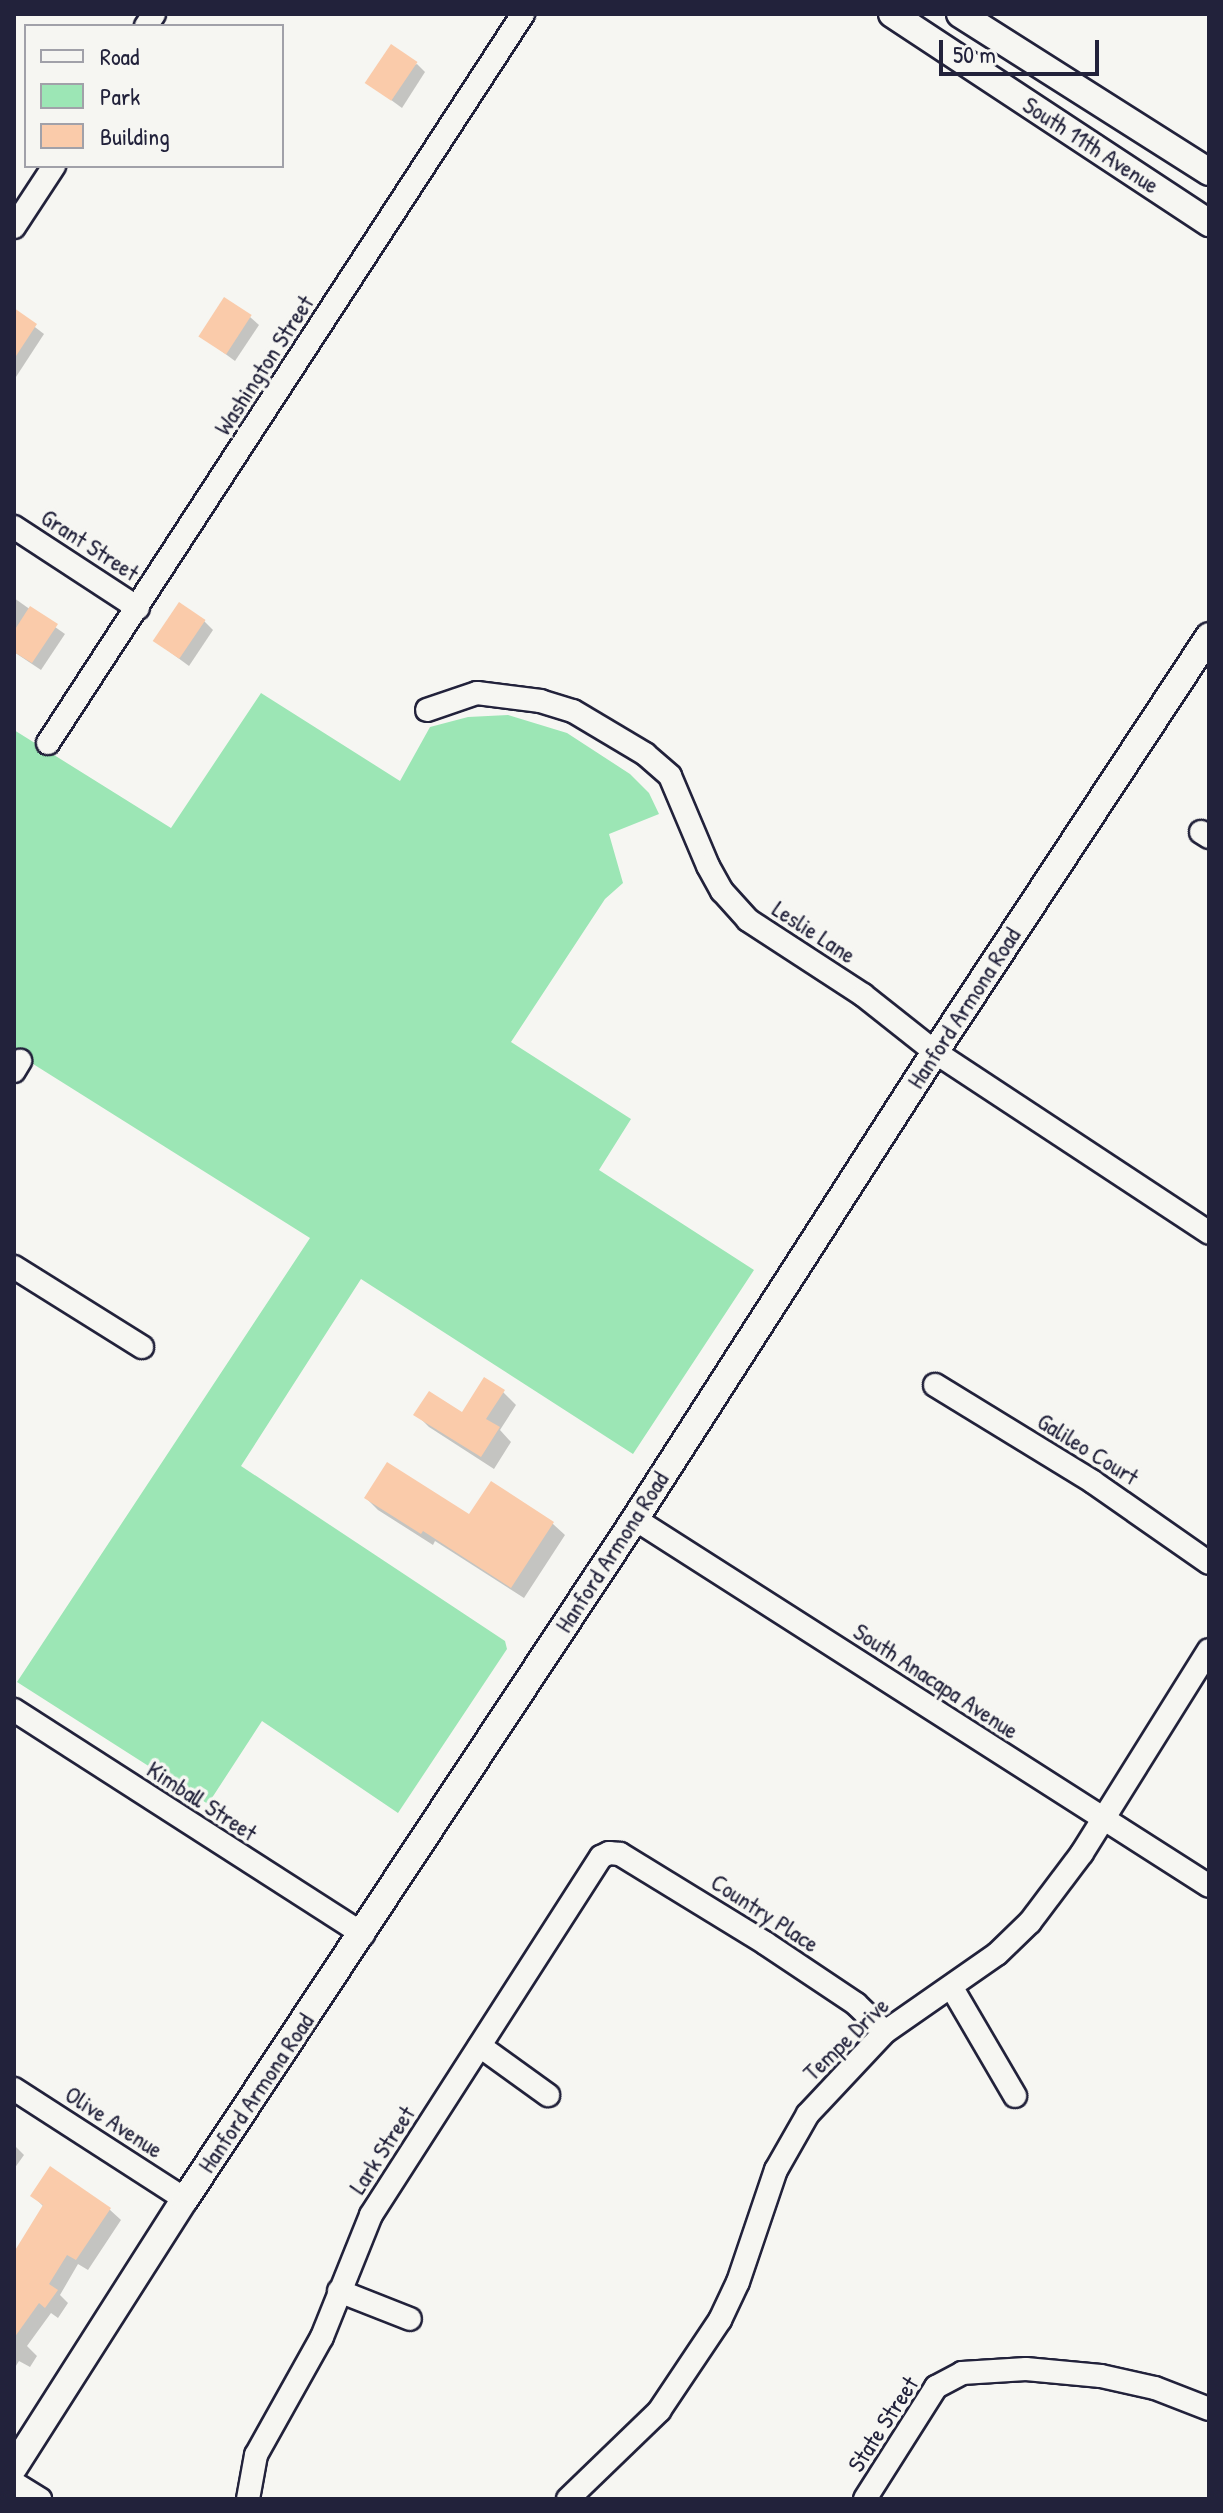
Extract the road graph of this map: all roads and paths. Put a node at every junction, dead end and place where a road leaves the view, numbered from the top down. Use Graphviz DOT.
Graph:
graph roads {
  1 [pos="523,14"];
  2 [pos="892,14"];
  3 [pos="960,14"];
  4 [pos="53,168"];
  5 [pos="1209,172"];
  6 [pos="1209,223"];
  7 [pos="14,227"];
  8 [pos="14,527"];
  9 [pos="138,608"];
  10 [pos="1209,636"];
  11 [pos="427,710"];
  12 [pos="48,743"];
  13 [pos="935,1052"];
  14 [pos="1209,1233"];
  15 [pos="14,1267"];
  16 [pos="142,1347"];
  17 [pos="935,1385"];
  18 [pos="635,1519"];
  19 [pos="1209,1563"];
  20 [pos="1209,1650"];
  21 [pos="14,1710"];
  22 [pos="1102,1819"];
  23 [pos="609,1853"];
  24 [pos="1209,1886"];
  25 [pos="363,1934"];
  26 [pos="952,1988"];
  27 [pos="885,2032"];
  28 [pos="480,2046"];
  29 [pos="14,2089"];
  30 [pos="548,2095"];
  31 [pos="1015,2096"];
  32 [pos="185,2199"];
  33 [pos="339,2291"];
  34 [pos="410,2319"];
  35 [pos="1209,2409"];
  36 [pos="14,2467"];
  37 [pos="14,2483"];
  38 [pos="40,2499"];
  39 [pos="248,2499"];
  40 [pos="568,2499"];
  41 [pos="865,2499"];
  1 -- 9 [label="street, Washington Street"];
  2 -- 6 [label="main road, South 11th Avenue"];
  3 -- 5 [label="main road, South 11th Avenue"];
  4 -- 7 [label="street"];
  8 -- 9 [label="street, Grant Street"];
  9 -- 12 [label="street, Washington Street"];
  10 -- 13 [label="main road, Hanford Armona Road"];
  11 -- 13 [label="street, Leslie Lane"];
  13 -- 14 [label="street, Leslie Lane"];
  13 -- 18 [label="main road, Hanford Armona Road"];
  15 -- 16 [label="street"];
  17 -- 19 [label="street, Galileo Court"];
  18 -- 22 [label="street, South Anacapa Avenue"];
  18 -- 25 [label="main road, Hanford Armona Road"];
  20 -- 22 [label="street, Tempe Drive"];
  21 -- 25 [label="street, Kimball Street"];
  22 -- 24 [label="street, South Anacapa Avenue"];
  22 -- 26 [label="street, Tempe Drive"];
  23 -- 27 [label="street, Country Place"];
  23 -- 28 [label="street, Lark Street"];
  25 -- 32 [label="main road, Hanford Armona Road"];
  26 -- 27 [label="street, Tempe Drive"];
  26 -- 31 [label="street"];
  27 -- 40 [label="street, Tempe Drive"];
  28 -- 30 [label="street"];
  28 -- 33 [label="street, Lark Street"];
  29 -- 32 [label="street, Olive Avenue"];
  32 -- 36 [label="main road, Hanford Armona Road"];
  33 -- 34 [label="street"];
  33 -- 39 [label="street, Lark Street"];
  35 -- 41 [label="street, State Street"];
  37 -- 38 [label="street"];
}
